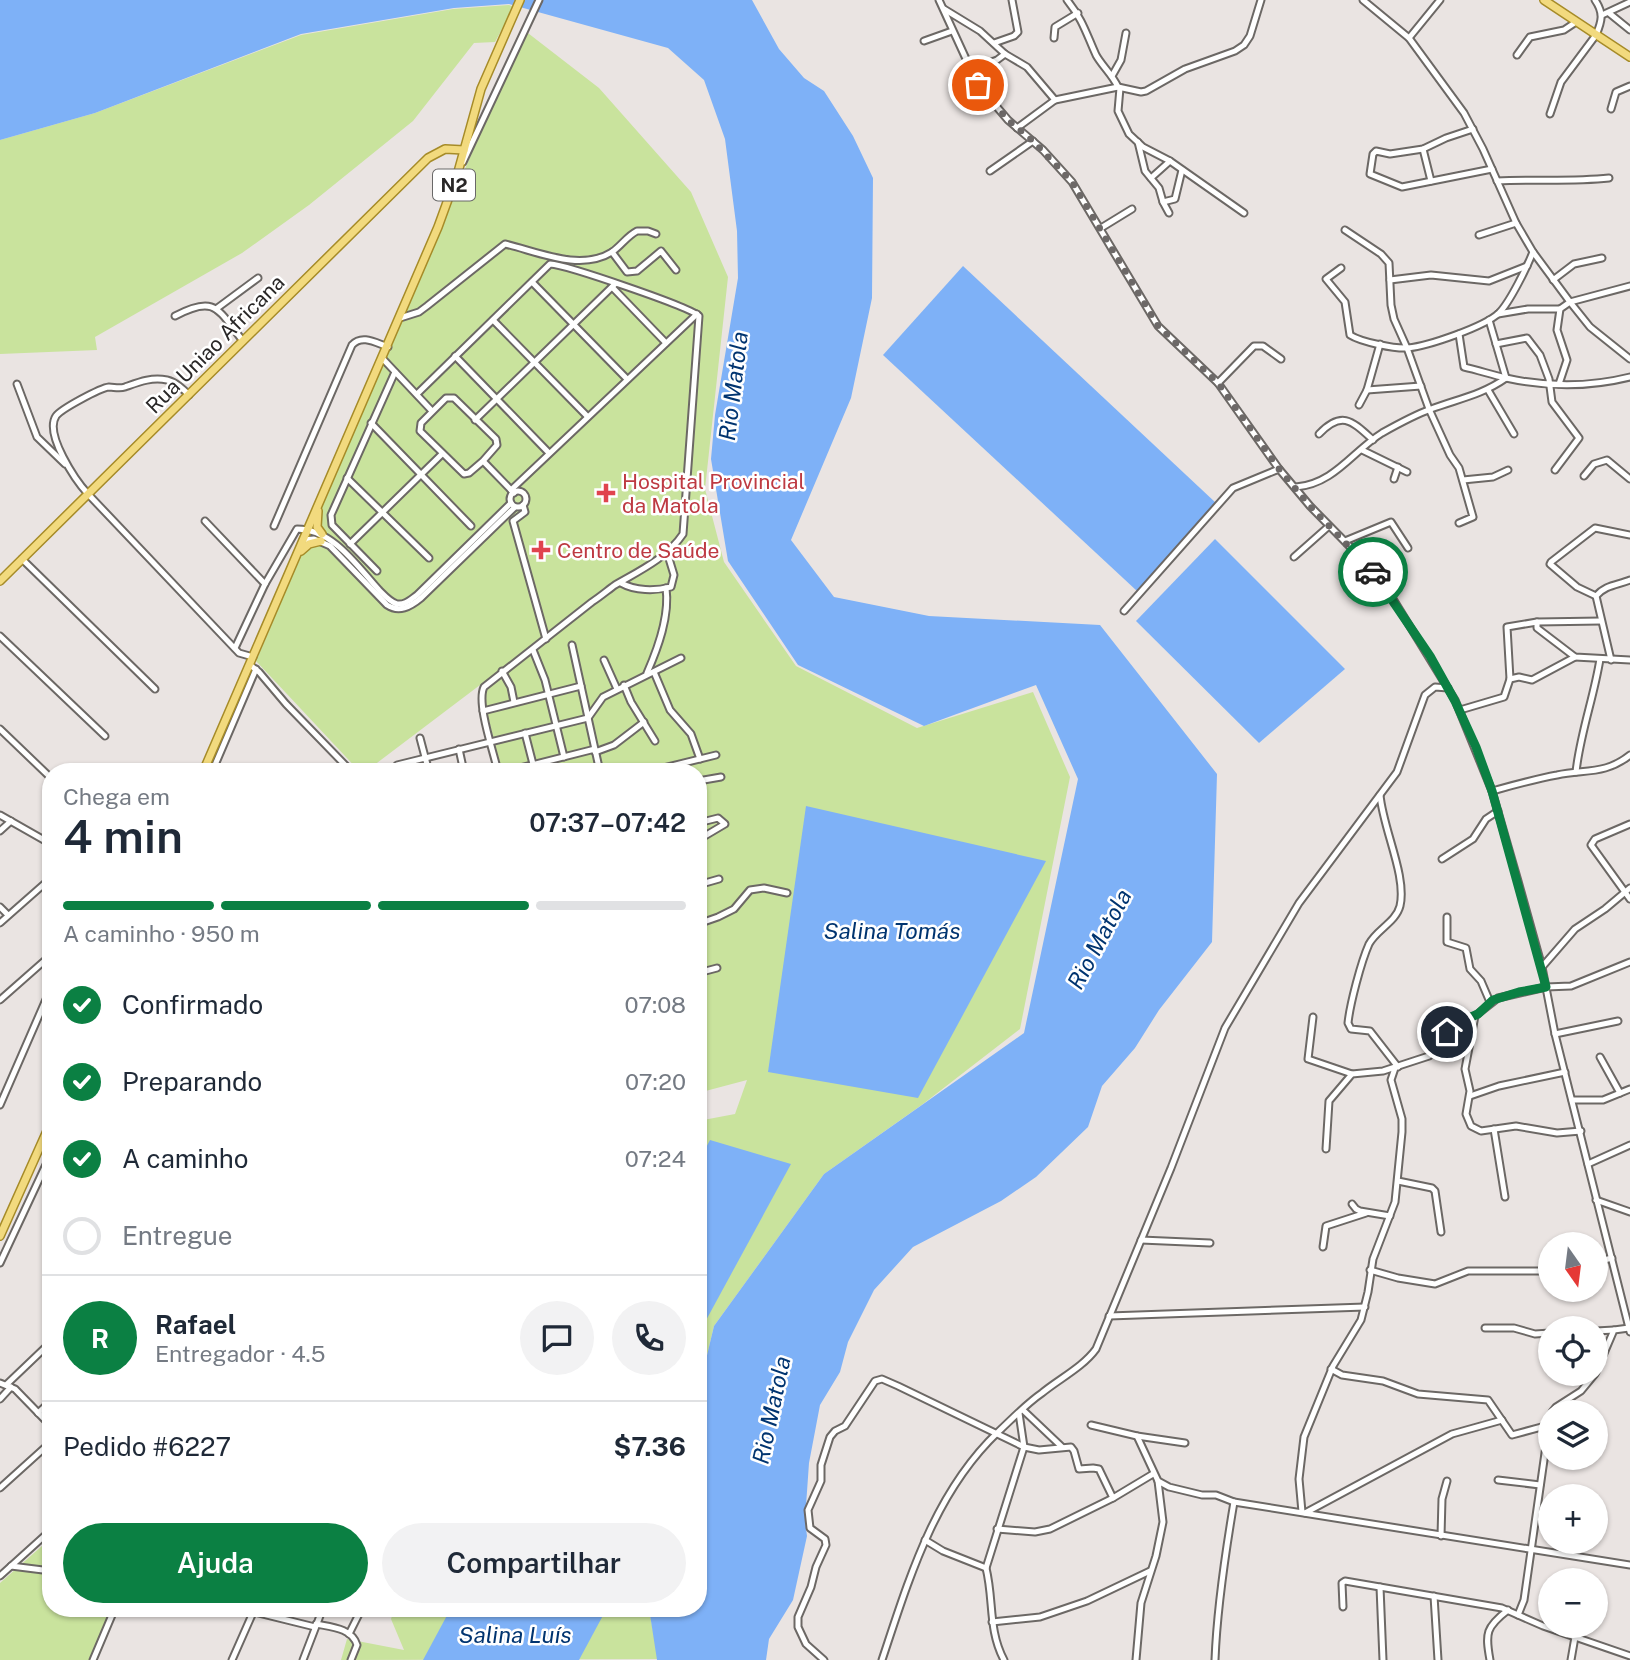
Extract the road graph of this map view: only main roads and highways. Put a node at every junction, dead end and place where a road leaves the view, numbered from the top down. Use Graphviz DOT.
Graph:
graph roads {
  1 [pos="520,0"];
  2 [pos="1544,0"];
  3 [pos="1630,57"];
  4 [pos="464,150"];
  5 [pos="318,503"];
  6 [pos="295,557"];
  7 [pos="0,581"];
  8 [pos="207,763"];
  9 [pos="42,1143"];
  10 [pos="23,1186"];
  11 [pos="33,1191"];
  12 [pos="16,1202"];
  13 [pos="26,1207"];
  14 [pos="6,1224"];
  15 [pos="16,1229"];
  16 [pos="0,1236"];
  1 -- 4 [label="main road, N2"];
  2 -- 3 [label="main road"];
  4 -- 5 [label="main road, N2"];
  4 -- 7 [label="main road, Rua Uniao Africana"];
  5 -- 6 [label="main road, N2"];
  5 -- 6 [label="main road"];
  6 -- 8 [label="main road, N2"];
  9 -- 10 [label="main road"];
  10 -- 11 [label="main road"];
  10 -- 12 [label="main road"];
  12 -- 13 [label="main road"];
  12 -- 14 [label="main road"];
  14 -- 15 [label="main road"];
  14 -- 16 [label="main road"];
}
